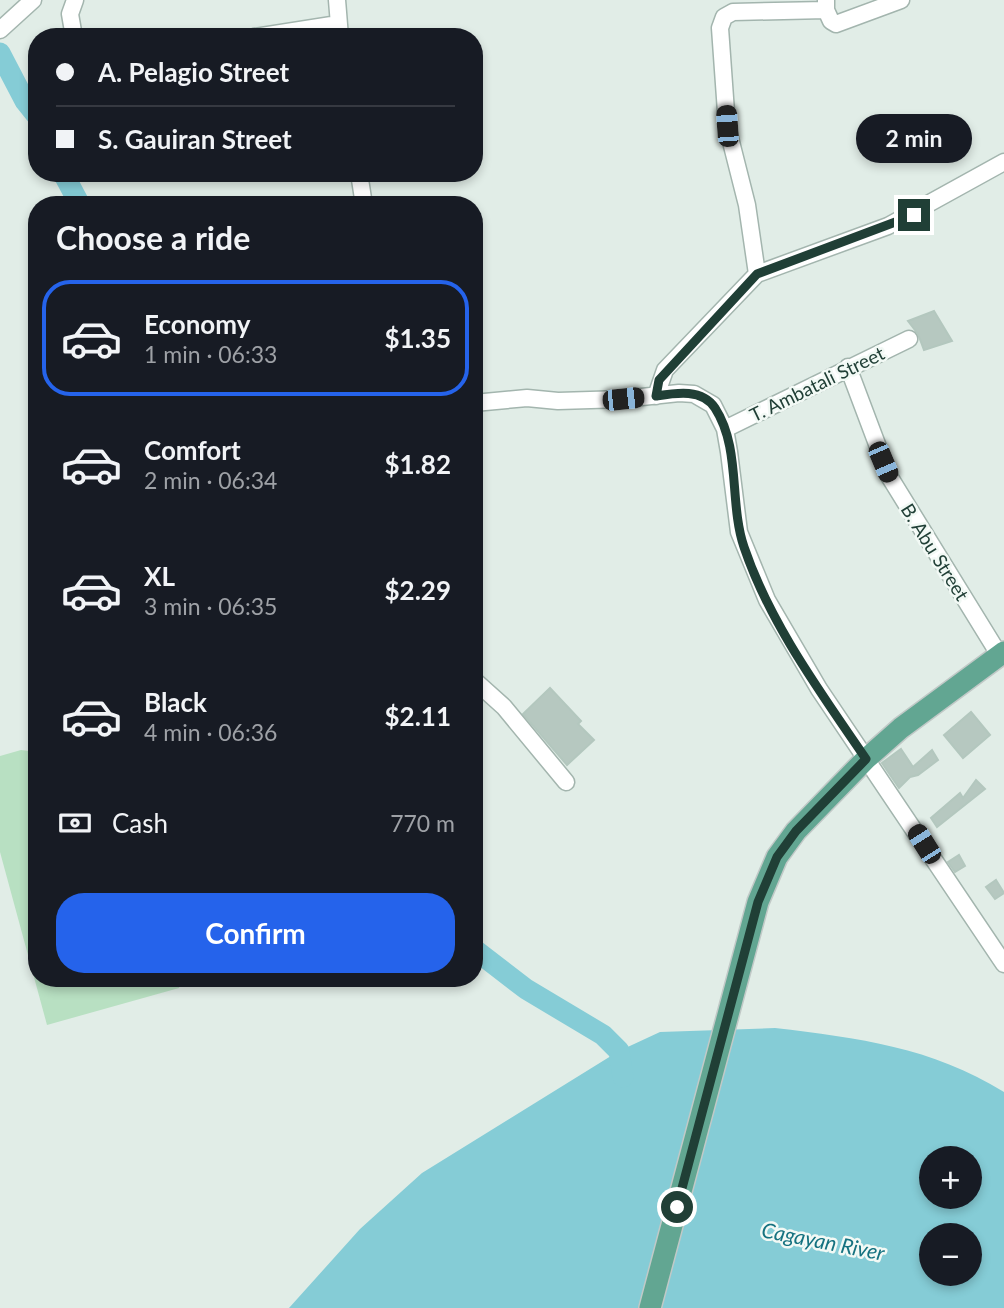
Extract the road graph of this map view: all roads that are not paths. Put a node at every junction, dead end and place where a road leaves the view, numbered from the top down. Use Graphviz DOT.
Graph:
graph roads {
  1 [pos="33,0"];
  2 [pos="75,0"];
  3 [pos="337,0"];
  4 [pos="901,0"];
  5 [pos="826,5"];
  6 [pos="73,28"];
  7 [pos="339,28"];
  8 [pos="0,30"];
  9 [pos="1004,162"];
  10 [pos="757,274"];
  11 [pos="909,339"];
  12 [pos="848,367"];
  13 [pos="656,396"];
  14 [pos="483,402"];
  15 [pos="724,429"];
  16 [pos="1002,654"];
  17 [pos="483,688"];
  18 [pos="866,759"];
  19 [pos="566,782"];
  20 [pos="1004,964"];
  21 [pos="650,1308"];
  1 -- 8 [label="street"];
  2 -- 6 [label="street"];
  3 -- 7 [label="street"];
  4 -- 5 [label="street"];
  5 -- 10 [label="street"];
  9 -- 10 [label="street"];
  10 -- 13 [label="street"];
  11 -- 12 [label="street, T. Ambatali Street"];
  12 -- 15 [label="street, T. Ambatali Street"];
  12 -- 16 [label="street, B. Abu Street"];
  13 -- 14 [label="street"];
  13 -- 15 [label="street"];
  15 -- 18 [label="street"];
  16 -- 18 [label="main road"];
  17 -- 19 [label="street"];
  18 -- 20 [label="street"];
  18 -- 21 [label="main road"];
}
